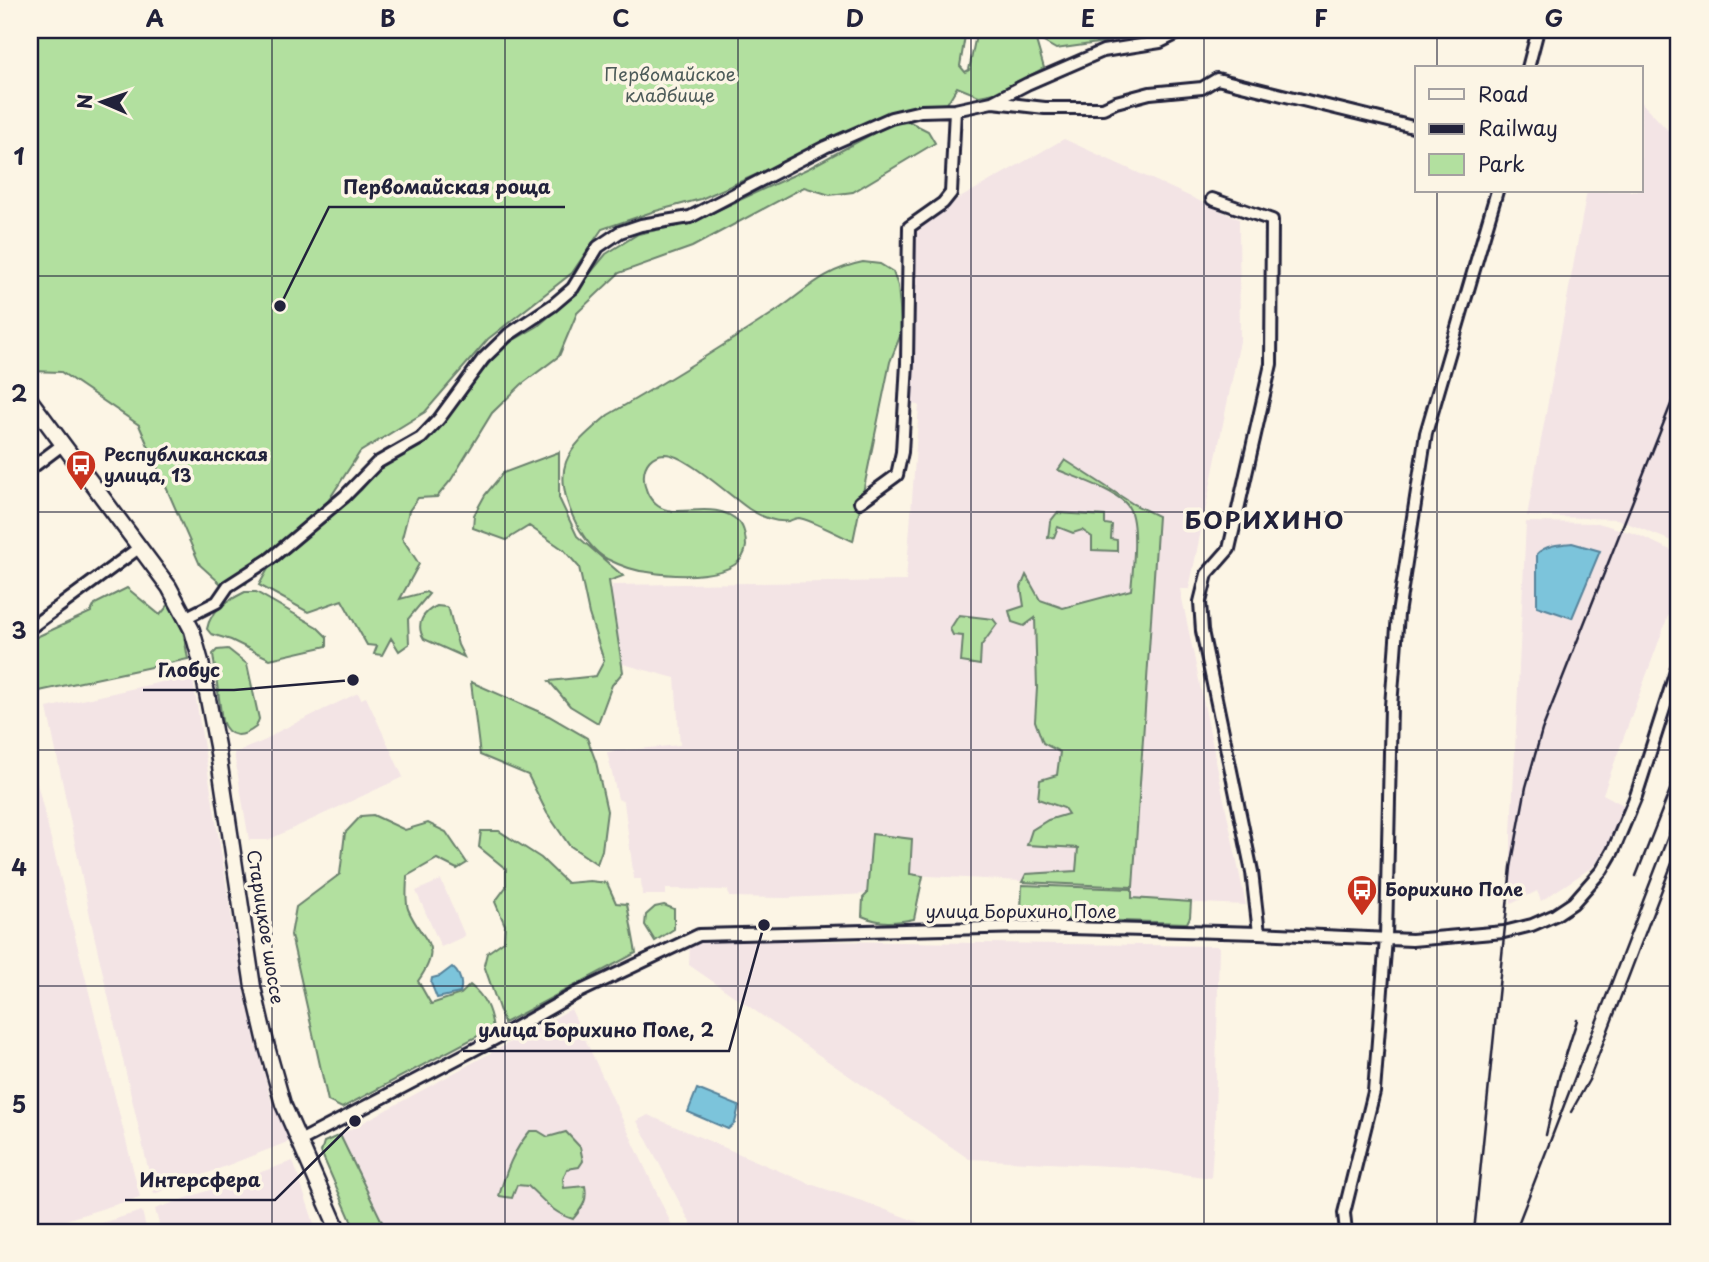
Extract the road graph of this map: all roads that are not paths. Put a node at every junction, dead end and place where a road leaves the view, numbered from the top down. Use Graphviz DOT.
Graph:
graph roads {
  1 [pos="1184,30"];
  2 [pos="1538,30"];
  3 [pos="1529,66"];
  4 [pos="992,102"];
  5 [pos="955,110"];
  6 [pos="1415,128"];
  7 [pos="1497,192"];
  8 [pos="1212,199"];
  9 [pos="30,400"];
  10 [pos="62,445"];
  11 [pos="30,469"];
  12 [pos="860,502"];
  13 [pos="140,547"];
  14 [pos="187,617"];
  15 [pos="30,628"];
  16 [pos="1679,662"];
  17 [pos="1259,933"];
  18 [pos="1386,938"];
  19 [pos="298,1142"];
  20 [pos="339,1232"];
  21 [pos="1346,1232"];
  1 -- 4 [label="street"];
  2 -- 3 [label="street"];
  4 -- 5 [label="street"];
  4 -- 6 [label="street"];
  5 -- 12 [label="street"];
  5 -- 14 [label="street"];
  7 -- 18 [label="street"];
  8 -- 17 [label="street"];
  9 -- 10 [label="main road, Старицкое шоссе"];
  10 -- 11 [label="street"];
  10 -- 13 [label="main road, Старицкое шоссе"];
  13 -- 14 [label="main road, Старицкое шоссе"];
  13 -- 15 [label="street"];
  14 -- 19 [label="main road, Старицкое шоссе"];
  16 -- 18 [label="street, улица Борихино Поле"];
  17 -- 18 [label="street, улица Борихино Поле"];
  17 -- 19 [label="street, улица Борихино Поле"];
  18 -- 21 [label="street"];
  19 -- 20 [label="main road, Старицкое шоссе"];
}
